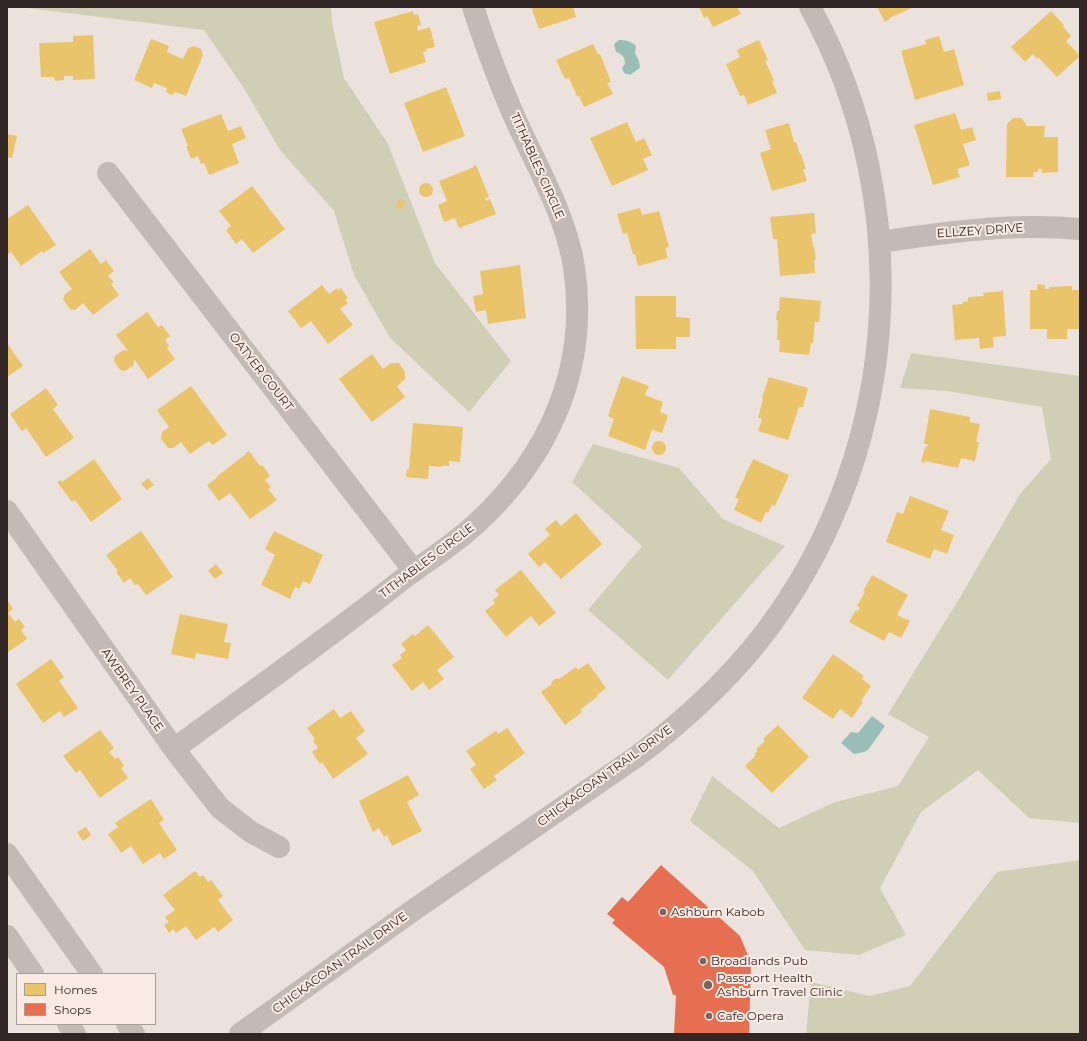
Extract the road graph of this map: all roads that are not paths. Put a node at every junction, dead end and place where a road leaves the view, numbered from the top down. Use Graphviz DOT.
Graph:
graph roads {
  1 [pos="474,7"];
  2 [pos="810,7"];
  3 [pos="108,173"];
  4 [pos="1080,230"];
  5 [pos="880,242"];
  6 [pos="7,511"];
  7 [pos="414,571"];
  8 [pos="174,749"];
  9 [pos="280,847"];
  10 [pos="7,854"];
  11 [pos="7,936"];
  12 [pos="33,973"];
  13 [pos="91,973"];
  14 [pos="69,1025"];
  15 [pos="128,1025"];
  16 [pos="75,1034"];
  17 [pos="134,1034"];
  18 [pos="240,1034"];
  1 -- 7 [label="street, TITHABLES CIRCLE"];
  2 -- 5 [label="street, CHICKACOAN TRAIL DRIVE"];
  3 -- 7 [label="street, OATYER COURT"];
  4 -- 5 [label="street, ELLZEY DRIVE"];
  5 -- 18 [label="street, CHICKACOAN TRAIL DRIVE"];
  6 -- 8 [label="street, AWBREY PLACE"];
  7 -- 8 [label="street, TITHABLES CIRCLE"];
  8 -- 9 [label="street, AWBREY PLACE"];
  10 -- 13 [label="street"];
  11 -- 12 [label="street"];
  14 -- 16 [label="street"];
  15 -- 17 [label="street"];
}
